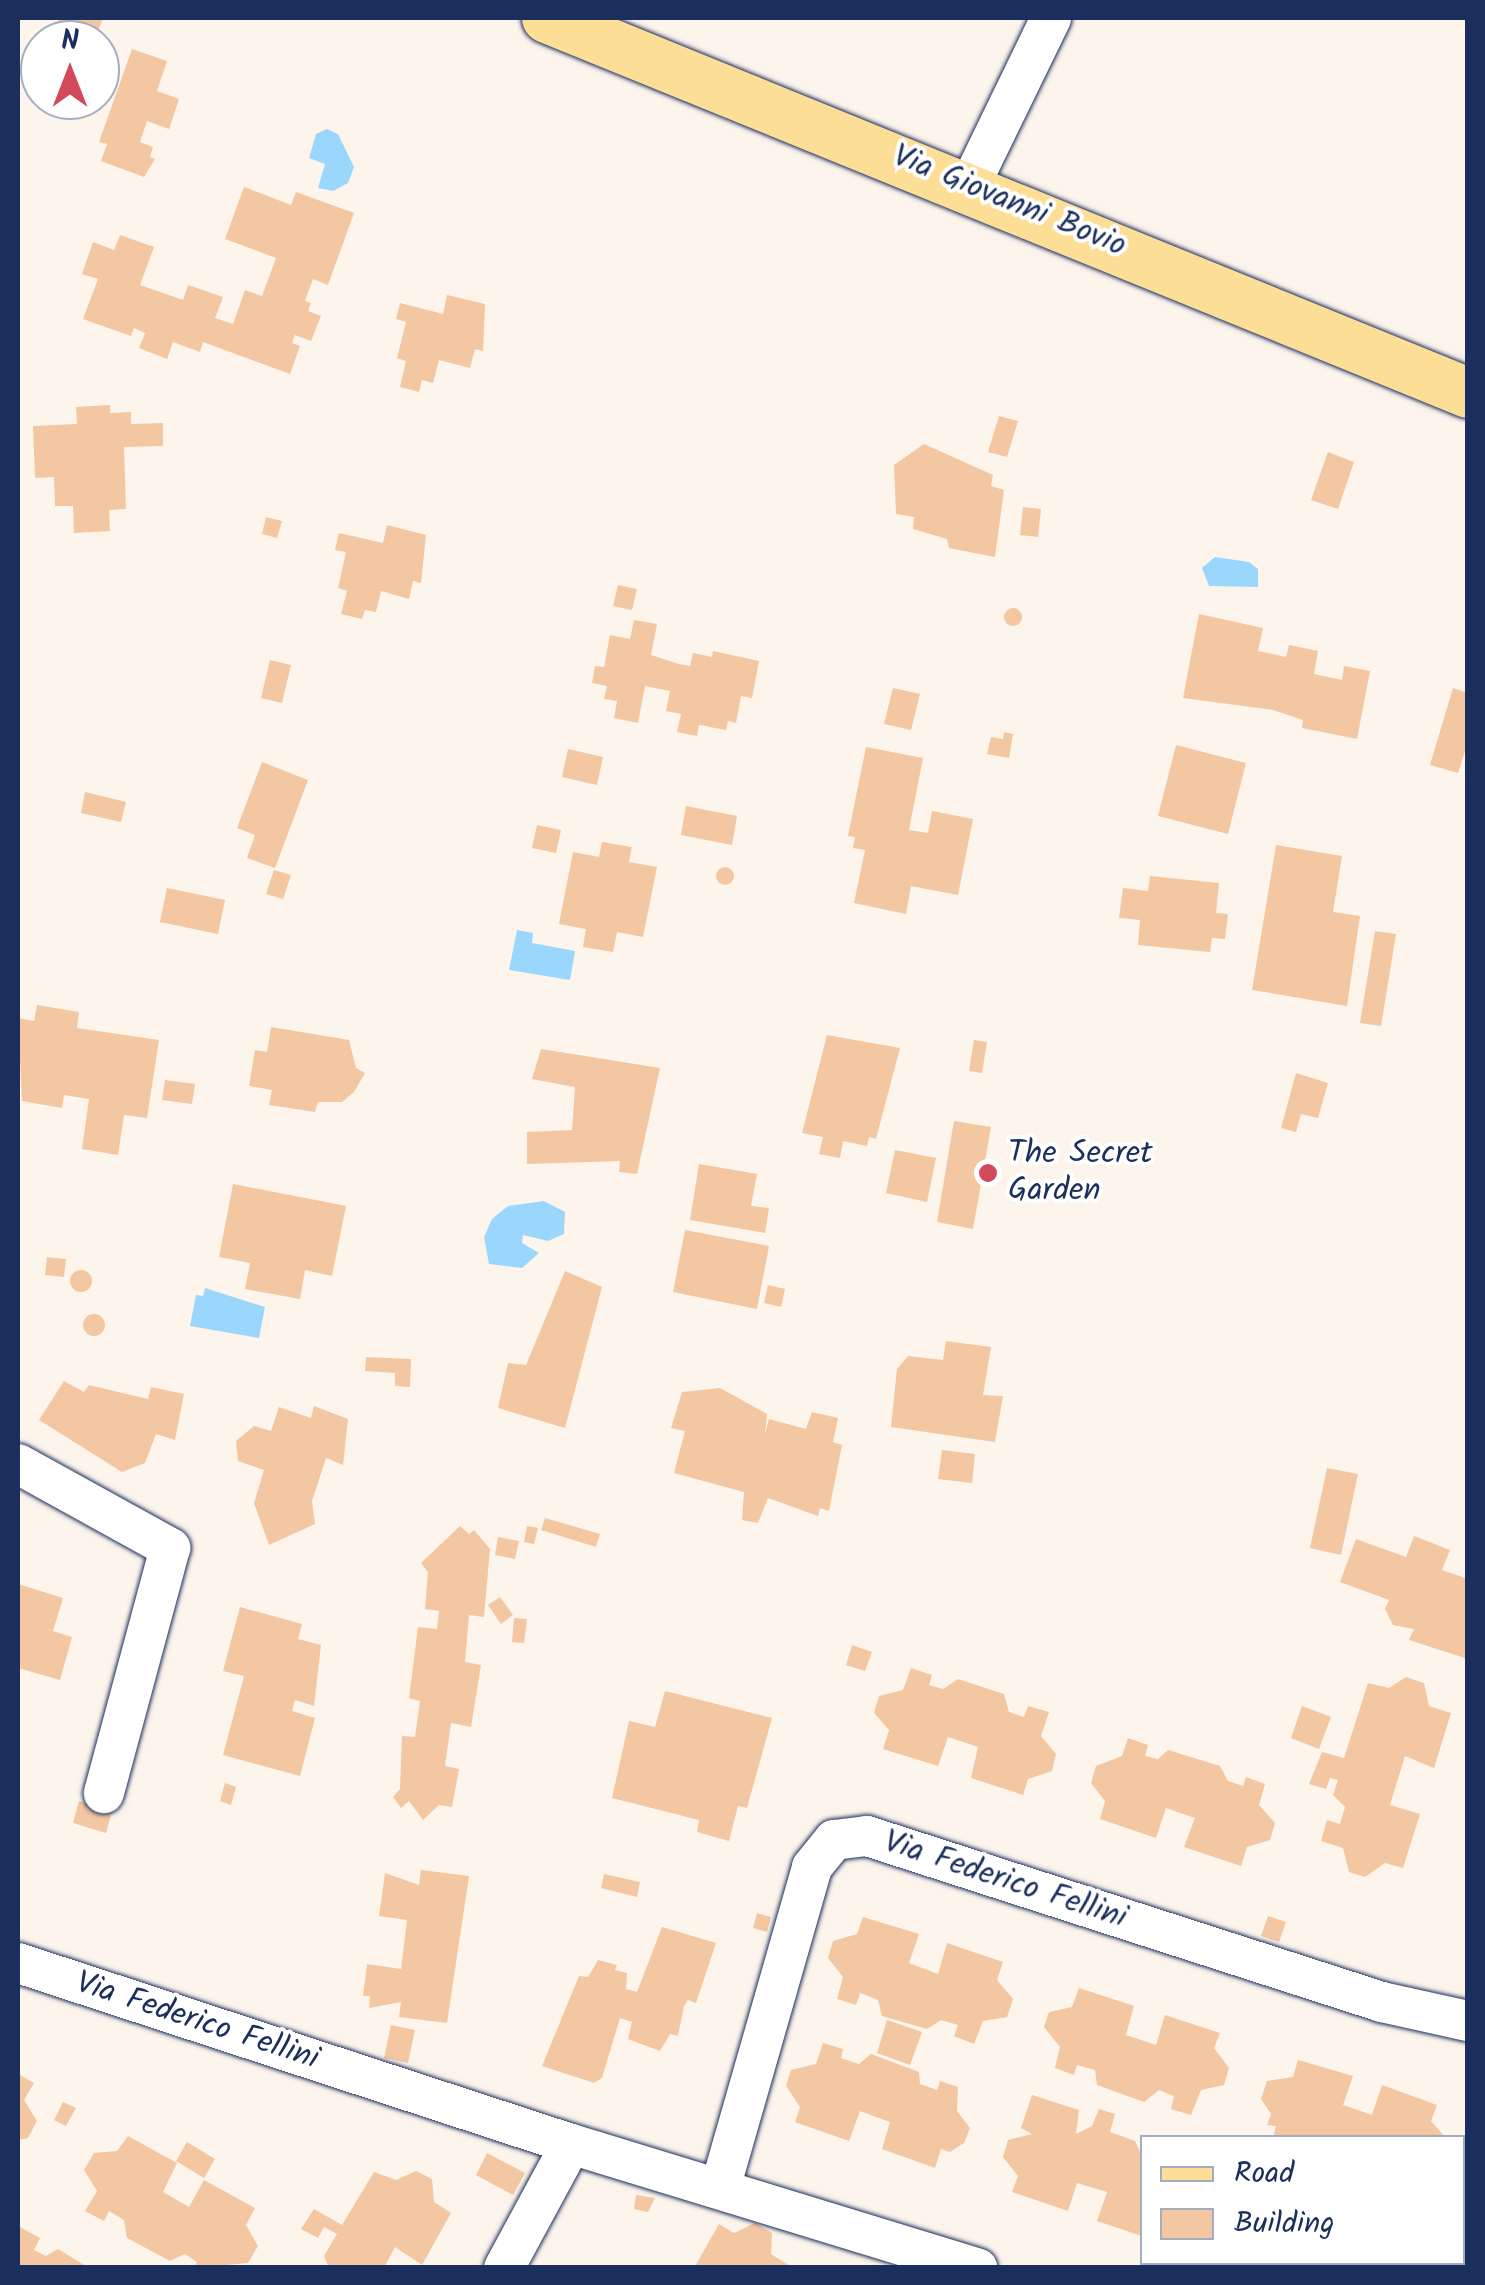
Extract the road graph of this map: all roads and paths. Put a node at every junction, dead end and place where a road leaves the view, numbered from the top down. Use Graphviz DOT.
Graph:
graph roads {
  1 [pos="547,18"];
  2 [pos="1051,18"];
  3 [pos="970,185"];
  4 [pos="1468,393"];
  5 [pos="18,1464"];
  6 [pos="104,1793"];
  7 [pos="18,1963"];
  8 [pos="1468,2021"];
  9 [pos="571,2144"];
  10 [pos="722,2185"];
  11 [pos="504,2268"];
  12 [pos="977,2268"];
  1 -- 3 [label="main road, Via Giovanni Bovio"];
  2 -- 3 [label="street"];
  3 -- 4 [label="main road, Via Giovanni Bovio"];
  5 -- 6 [label="street"];
  7 -- 9 [label="street, Via Federico Fellini"];
  8 -- 10 [label="street, Via Federico Fellini"];
  9 -- 10 [label="street, Via Federico Fellini"];
  9 -- 11 [label="street"];
  10 -- 12 [label="street, Via Federico Fellini"];
}
